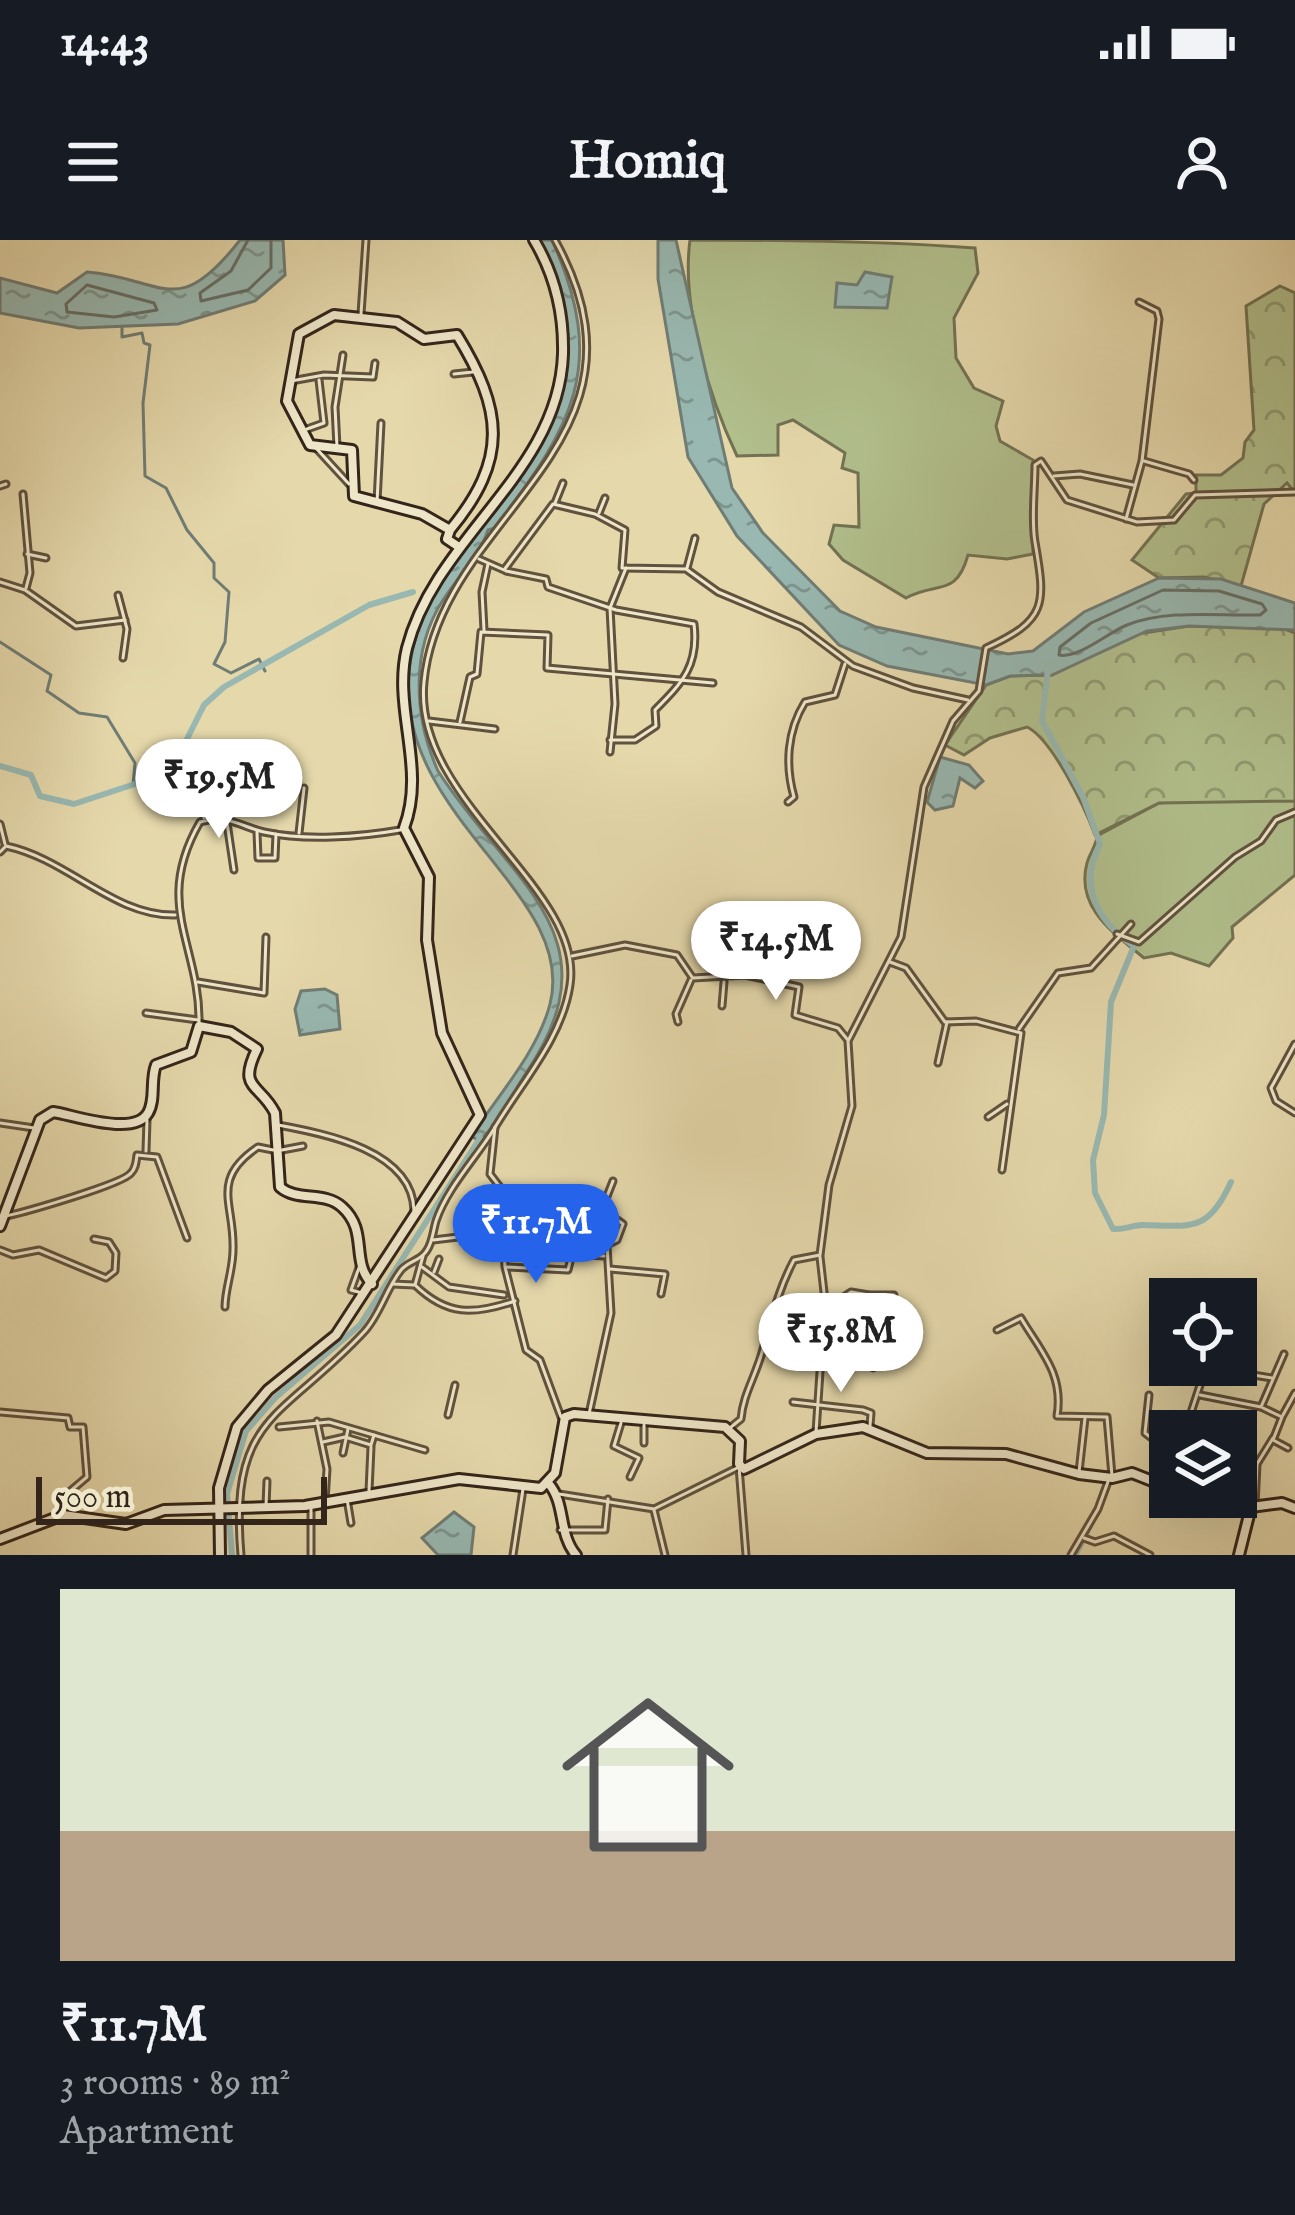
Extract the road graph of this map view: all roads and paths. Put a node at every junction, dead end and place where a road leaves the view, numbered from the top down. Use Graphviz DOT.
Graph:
graph roads {
  1 [pos="366,240"];
  2 [pos="534,240"];
  3 [pos="555,240"];
  4 [pos="1139,302"];
  5 [pos="361,316"];
  6 [pos="344,355"];
  7 [pos="375,362"];
  8 [pos="341,374"];
  9 [pos="454,374"];
  10 [pos="480,375"];
  11 [pos="319,378"];
  12 [pos="290,382"];
  13 [pos="335,407"];
  14 [pos="322,408"];
  15 [pos="381,423"];
  16 [pos="303,430"];
  17 [pos="314,446"];
  18 [pos="338,449"];
  19 [pos="1142,461"];
  20 [pos="1053,477"];
  21 [pos="1194,480"];
  22 [pos="562,483"];
  23 [pos="1135,485"];
  24 [pos="353,487"];
  25 [pos="1295,492"];
  26 [pos="23,494"];
  27 [pos="605,498"];
  28 [pos="377,503"];
  29 [pos="553,504"];
  30 [pos="598,516"];
  31 [pos="1126,519"];
  32 [pos="450,530"];
  33 [pos="695,538"];
  34 [pos="462,545"];
  35 [pos="25,554"];
  36 [pos="479,557"];
  37 [pos="46,558"];
  38 [pos="488,563"];
  39 [pos="626,568"];
  40 [pos="686,569"];
  41 [pos="504,570"];
  42 [pos="0,582"];
  43 [pos="25,590"];
  44 [pos="118,595"];
  45 [pos="610,608"];
  46 [pos="125,620"];
  47 [pos="483,632"];
  48 [pos="123,658"];
  49 [pos="845,662"];
  50 [pos="611,672"];
  51 [pos="686,678"];
  52 [pos="712,683"];
  53 [pos="970,701"];
  54 [pos="427,721"];
  55 [pos="460,722"];
  56 [pos="495,729"];
  57 [pos="610,740"];
  58 [pos="610,752"];
  59 [pos="208,764"];
  60 [pos="304,788"];
  61 [pos="788,802"];
  62 [pos="1295,812"];
  63 [pos="204,819"];
  64 [pos="226,821"];
  65 [pos="0,824"];
  66 [pos="404,828"];
  67 [pos="257,830"];
  68 [pos="276,832"];
  69 [pos="298,834"];
  70 [pos="6,846"];
  71 [pos="0,852"];
  72 [pos="234,870"];
  73 [pos="177,915"];
  74 [pos="1131,924"];
  75 [pos="1116,936"];
  76 [pos="266,937"];
  77 [pos="569,958"];
  78 [pos="889,962"];
  79 [pos="693,978"];
  80 [pos="725,980"];
  81 [pos="196,982"];
  82 [pos="722,1006"];
  83 [pos="146,1013"];
  84 [pos="678,1022"];
  85 [pos="945,1022"];
  86 [pos="199,1023"];
  87 [pos="1020,1031"];
  88 [pos="848,1041"];
  89 [pos="1295,1045"];
  90 [pos="938,1063"];
  91 [pos="1009,1104"];
  92 [pos="1295,1114"];
  93 [pos="480,1115"];
  94 [pos="145,1116"];
  95 [pos="988,1118"];
  96 [pos="0,1123"];
  97 [pos="277,1125"];
  98 [pos="496,1126"];
  99 [pos="34,1128"];
  100 [pos="303,1146"];
  101 [pos="147,1150"];
  102 [pos="155,1150"];
  103 [pos="275,1150"];
  104 [pos="1002,1170"];
  105 [pos="131,1174"];
  106 [pos="613,1181"];
  107 [pos="129,1183"];
  108 [pos="602,1209"];
  109 [pos="416,1216"];
  110 [pos="2,1221"];
  111 [pos="500,1232"];
  112 [pos="541,1234"];
  113 [pos="188,1238"];
  114 [pos="94,1239"];
  115 [pos="431,1240"];
  116 [pos="0,1250"];
  117 [pos="573,1254"];
  118 [pos="424,1255"];
  119 [pos="606,1256"];
  120 [pos="820,1256"];
  121 [pos="439,1258"];
  122 [pos="360,1263"];
  123 [pos="421,1266"];
  124 [pos="505,1267"];
  125 [pos="539,1267"];
  126 [pos="608,1269"];
  127 [pos="434,1274"];
  128 [pos="372,1284"];
  129 [pos="393,1284"];
  130 [pos="416,1285"];
  131 [pos="364,1294"];
  132 [pos="504,1294"];
  133 [pos="662,1294"];
  134 [pos="869,1295"];
  135 [pos="894,1295"];
  136 [pos="515,1301"];
  137 [pos="225,1307"];
  138 [pos="997,1330"];
  139 [pos="822,1342"];
  140 [pos="1295,1354"];
  141 [pos="873,1368"];
  142 [pos="1257,1376"];
  143 [pos="1275,1380"];
  144 [pos="455,1385"];
  145 [pos="1203,1386"];
  146 [pos="1295,1393"];
  147 [pos="1149,1395"];
  148 [pos="1200,1395"];
  149 [pos="793,1402"];
  150 [pos="820,1405"];
  151 [pos="1292,1405"];
  152 [pos="1261,1407"];
  153 [pos="1194,1410"];
  154 [pos="0,1412"];
  155 [pos="448,1415"];
  156 [pos="589,1416"];
  157 [pos="1282,1417"];
  158 [pos="1084,1418"];
  159 [pos="316,1421"];
  160 [pos="622,1421"];
  161 [pos="564,1424"];
  162 [pos="644,1424"];
  163 [pos="279,1427"];
  164 [pos="349,1427"];
  165 [pos="869,1428"];
  166 [pos="727,1430"];
  167 [pos="1093,1432"];
  168 [pos="1084,1433"];
  169 [pos="816,1434"];
  170 [pos="374,1435"];
  171 [pos="345,1437"];
  172 [pos="1273,1438"];
  173 [pos="1149,1440"];
  174 [pos="321,1442"];
  175 [pos="644,1443"];
  176 [pos="371,1445"];
  177 [pos="1288,1448"];
  178 [pos="1082,1449"];
  179 [pos="425,1450"];
  180 [pos="1092,1450"];
  181 [pos="343,1453"];
  182 [pos="1257,1464"];
  183 [pos="739,1467"];
  184 [pos="1079,1474"];
  185 [pos="630,1477"];
  186 [pos="1110,1478"];
  187 [pos="1149,1479"];
  188 [pos="267,1481"];
  189 [pos="549,1484"];
  190 [pos="523,1487"];
  191 [pos="370,1494"];
  192 [pos="557,1494"];
  193 [pos="346,1498"];
  194 [pos="608,1499"];
  195 [pos="325,1502"];
  196 [pos="311,1505"];
  197 [pos="1257,1506"];
  198 [pos="266,1508"];
  199 [pos="1295,1508"];
  200 [pos="236,1509"];
  201 [pos="654,1509"];
  202 [pos="220,1510"];
  203 [pos="63,1515"];
  204 [pos="1250,1518"];
  205 [pos="351,1523"];
  206 [pos="560,1531"];
  207 [pos="1082,1537"];
  208 [pos="0,1539"];
  209 [pos="1128,1544"];
  210 [pos="220,1555"];
  211 [pos="241,1555"];
  212 [pos="311,1555"];
  213 [pos="513,1555"];
  214 [pos="576,1555"];
  215 [pos="665,1555"];
  216 [pos="746,1555"];
  217 [pos="1071,1555"];
  218 [pos="1126,1555"];
  219 [pos="1150,1555"];
  220 [pos="1238,1555"];
  1 -- 5 [label="street"];
  2 -- 34 [label="street"];
  3 -- 36 [label="street"];
  4 -- 19 [label="street"];
  5 -- 10 [label="street"];
  5 -- 12 [label="street"];
  6 -- 8 [label="street"];
  7 -- 8 [label="street"];
  8 -- 11 [label="street"];
  8 -- 13 [label="street"];
  9 -- 10 [label="street"];
  10 -- 32 [label="street"];
  11 -- 12 [label="street"];
  11 -- 14 [label="street"];
  12 -- 16 [label="street"];
  13 -- 14 [label="street"];
  13 -- 18 [label="street"];
  14 -- 16 [label="street"];
  15 -- 28 [label="street"];
  16 -- 17 [label="street"];
  17 -- 18 [label="street"];
  17 -- 24 [label="street"];
  18 -- 24 [label="street"];
  19 -- 21 [label="street"];
  19 -- 23 [label="street"];
  20 -- 23 [label="street"];
  20 -- 31 [label="street"];
  20 -- 53 [label="street"];
  22 -- 29 [label="street"];
  23 -- 31 [label="street"];
  24 -- 28 [label="street"];
  25 -- 31 [label="street"];
  26 -- 35 [label="street"];
  27 -- 30 [label="street"];
  28 -- 32 [label="street"];
  29 -- 30 [label="street"];
  29 -- 41 [label="street"];
  30 -- 39 [label="street"];
  32 -- 34 [label="street"];
  33 -- 40 [label="street"];
  34 -- 36 [label="street"];
  34 -- 66 [label="street"];
  35 -- 37 [label="street"];
  35 -- 43 [label="street"];
  36 -- 38 [label="street"];
  36 -- 54 [label="street"];
  38 -- 41 [label="street"];
  38 -- 47 [label="street"];
  39 -- 40 [label="street"];
  39 -- 45 [label="street"];
  40 -- 49 [label="street"];
  41 -- 45 [label="street"];
  42 -- 43 [label="street"];
  43 -- 46 [label="street"];
  44 -- 46 [label="street"];
  45 -- 50 [label="street"];
  45 -- 51 [label="street"];
  46 -- 48 [label="street"];
  47 -- 50 [label="street"];
  47 -- 55 [label="street"];
  49 -- 53 [label="street"];
  49 -- 61 [label="street"];
  50 -- 51 [label="street"];
  50 -- 57 [label="street"];
  51 -- 52 [label="street"];
  51 -- 57 [label="street"];
  53 -- 78 [label="street"];
  54 -- 55 [label="street"];
  54 -- 77 [label="street"];
  55 -- 56 [label="street"];
  57 -- 58 [label="street"];
  59 -- 63 [label="street"];
  60 -- 69 [label="street"];
  62 -- 75 [label="street"];
  63 -- 64 [label="street"];
  63 -- 73 [label="street"];
  64 -- 67 [label="street"];
  64 -- 72 [label="street"];
  65 -- 70 [label="street"];
  66 -- 69 [label="street"];
  66 -- 93 [label="street"];
  67 -- 68 [label="street"];
  67 -- 68 [label="street"];
  68 -- 69 [label="street"];
  70 -- 71 [label="street"];
  70 -- 73 [label="street"];
  73 -- 81 [label="street"];
  74 -- 75 [label="street"];
  75 -- 87 [label="street"];
  76 -- 81 [label="street"];
  77 -- 79 [label="street"];
  77 -- 98 [label="street"];
  78 -- 85 [label="street"];
  78 -- 88 [label="street"];
  79 -- 80 [label="street"];
  79 -- 84 [label="street"];
  80 -- 82 [label="street"];
  80 -- 88 [label="street"];
  81 -- 86 [label="street"];
  83 -- 86 [label="street"];
  85 -- 87 [label="street"];
  85 -- 90 [label="street"];
  86 -- 94 [label="street"];
  86 -- 97 [label="street"];
  87 -- 91 [label="street"];
  88 -- 120 [label="street"];
  89 -- 92 [label="street"];
  91 -- 95 [label="street"];
  91 -- 104 [label="street"];
  93 -- 98 [label="street"];
  93 -- 109 [label="street"];
  94 -- 99 [label="street"];
  94 -- 101 [label="street"];
  96 -- 99 [label="street"];
  97 -- 103 [label="street"];
  97 -- 109 [label="street"];
  98 -- 111 [label="street"];
  98 -- 115 [label="street"];
  99 -- 110 [label="street"];
  100 -- 103 [label="street"];
  101 -- 102 [label="street"];
  101 -- 105 [label="street"];
  101 -- 113 [label="street"];
  103 -- 122 [label="street"];
  103 -- 137 [label="street"];
  105 -- 107 [label="street"];
  105 -- 110 [label="street"];
  106 -- 108 [label="street"];
  108 -- 117 [label="street"];
  108 -- 119 [label="street"];
  109 -- 128 [label="street"];
  111 -- 115 [label="street"];
  111 -- 124 [label="street"];
  112 -- 125 [label="street"];
  114 -- 116 [label="street"];
  115 -- 118 [label="street"];
  117 -- 119 [label="street"];
  117 -- 125 [label="street"];
  118 -- 123 [label="street"];
  118 -- 129 [label="street"];
  119 -- 126 [label="street"];
  120 -- 134 [label="street"];
  120 -- 166 [label="street"];
  121 -- 127 [label="street"];
  122 -- 128 [label="street"];
  122 -- 131 [label="street"];
  123 -- 127 [label="street"];
  123 -- 130 [label="street"];
  124 -- 125 [label="street"];
  124 -- 136 [label="street"];
  126 -- 133 [label="street"];
  126 -- 156 [label="street"];
  127 -- 132 [label="street"];
  128 -- 131 [label="street"];
  129 -- 130 [label="street"];
  129 -- 200 [label="street"];
  130 -- 136 [label="street"];
  131 -- 202 [label="street"];
  134 -- 135 [label="street"];
  134 -- 141 [label="street"];
  136 -- 161 [label="street"];
  138 -- 186 [label="street"];
  139 -- 150 [label="street"];
  140 -- 143 [label="street"];
  142 -- 143 [label="street"];
  143 -- 152 [label="street"];
  144 -- 155 [label="street"];
  145 -- 148 [label="street"];
  146 -- 151 [label="street"];
  147 -- 173 [label="street"];
  148 -- 152 [label="street"];
  148 -- 153 [label="street"];
  149 -- 150 [label="street"];
  150 -- 165 [label="street"];
  150 -- 169 [label="street"];
  151 -- 157 [label="street"];
  152 -- 157 [label="street"];
  154 -- 203 [label="street"];
  156 -- 160 [label="street"];
  156 -- 161 [label="street"];
  157 -- 172 [label="street"];
  158 -- 168 [label="street"];
  159 -- 163 [label="street"];
  159 -- 164 [label="street"];
  159 -- 174 [label="street"];
  160 -- 162 [label="street"];
  160 -- 185 [label="street"];
  161 -- 189 [label="street"];
  162 -- 166 [label="street"];
  162 -- 175 [label="street"];
  164 -- 170 [label="street"];
  164 -- 171 [label="street"];
  165 -- 169 [label="street"];
  165 -- 184 [label="street"];
  166 -- 183 [label="street"];
  167 -- 168 [label="street"];
  168 -- 178 [label="street"];
  169 -- 183 [label="street"];
  170 -- 176 [label="street"];
  170 -- 179 [label="street"];
  171 -- 174 [label="street"];
  171 -- 176 [label="street"];
  171 -- 181 [label="street"];
  172 -- 177 [label="street"];
  172 -- 182 [label="street"];
  174 -- 195 [label="street"];
  176 -- 191 [label="street"];
  178 -- 180 [label="street"];
  178 -- 184 [label="street"];
  183 -- 201 [label="street"];
  183 -- 216 [label="street"];
  184 -- 186 [label="street"];
  186 -- 187 [label="street"];
  186 -- 207 [label="street"];
  188 -- 198 [label="street"];
  189 -- 190 [label="street"];
  189 -- 192 [label="street"];
  190 -- 191 [label="street"];
  190 -- 213 [label="street"];
  191 -- 193 [label="street"];
  192 -- 194 [label="street"];
  192 -- 206 [label="street"];
  193 -- 195 [label="street"];
  193 -- 205 [label="street"];
  194 -- 201 [label="street"];
  194 -- 206 [label="street"];
  195 -- 196 [label="street"];
  196 -- 198 [label="street"];
  196 -- 212 [label="street"];
  197 -- 199 [label="street"];
  198 -- 200 [label="street"];
  200 -- 202 [label="street"];
  200 -- 211 [label="street"];
  201 -- 215 [label="street"];
  202 -- 203 [label="street"];
  202 -- 210 [label="street"];
  203 -- 208 [label="street"];
  204 -- 220 [label="street"];
  206 -- 214 [label="street"];
  207 -- 209 [label="street"];
  207 -- 217 [label="street"];
  209 -- 218 [label="street"];
  209 -- 219 [label="street"];
}
